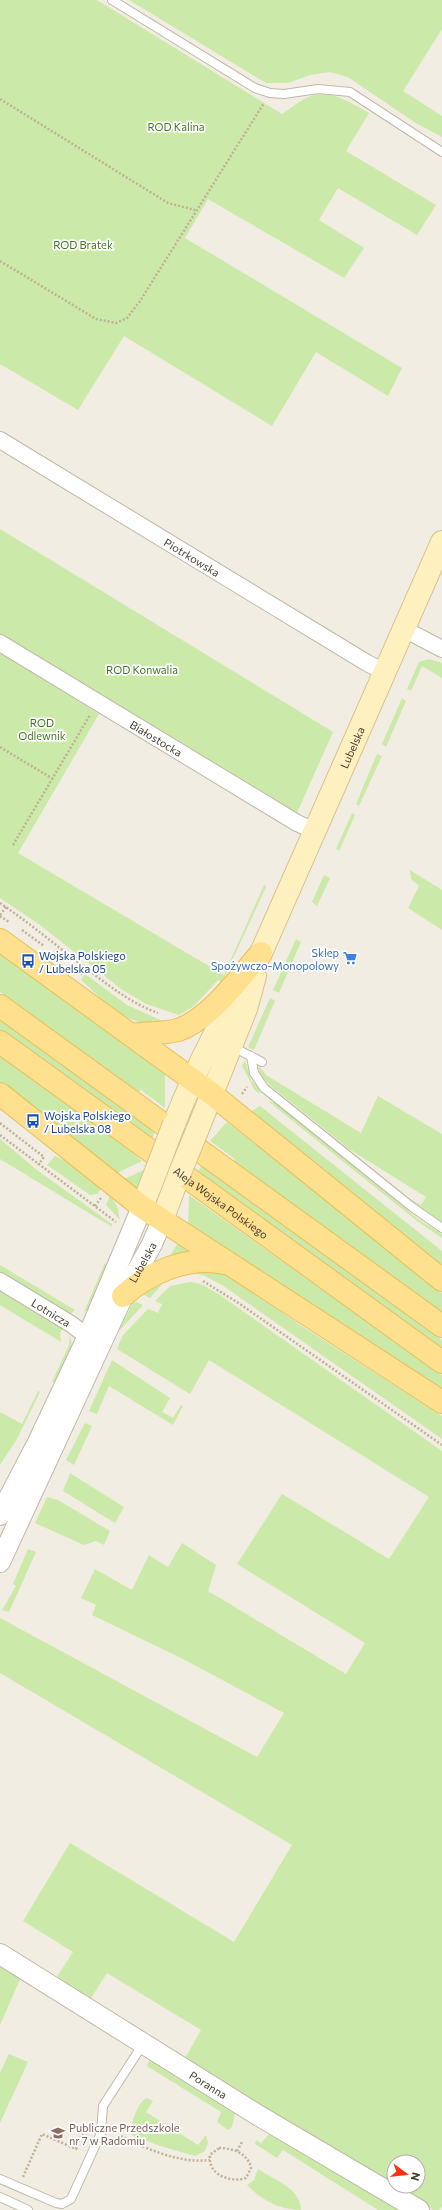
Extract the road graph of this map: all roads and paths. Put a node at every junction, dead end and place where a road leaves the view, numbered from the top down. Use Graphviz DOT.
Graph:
graph roads {
  1 [pos="112,0"];
  2 [pos="270,94"];
  3 [pos="0,99"];
  4 [pos="442,152"];
  5 [pos="196,210"];
  6 [pos="0,261"];
  7 [pos="0,440"];
  8 [pos="442,542"];
  9 [pos="404,629"];
  10 [pos="0,643"];
  11 [pos="442,649"];
  12 [pos="385,672"];
  13 [pos="98,703"];
  14 [pos="0,746"];
  15 [pos="53,779"];
  16 [pos="315,831"];
  17 [pos="13,845"];
  18 [pos="0,904"];
  19 [pos="6,907"];
  20 [pos="0,915"];
  21 [pos="0,940"];
  22 [pos="261,953"];
  23 [pos="0,1006"];
  24 [pos="160,1014"];
  25 [pos="132,1035"];
  26 [pos="0,1042"];
  27 [pos="231,1046"];
  28 [pos="251,1056"];
  29 [pos="262,1062"];
  30 [pos="192,1079"];
  31 [pos="0,1094"];
  32 [pos="212,1094"];
  33 [pos="0,1123"];
  34 [pos="0,1135"];
  35 [pos="38,1165"];
  36 [pos="142,1207"];
  37 [pos="162,1220"];
  38 [pos="117,1223"];
  39 [pos="442,1228"];
  40 [pos="225,1262"];
  41 [pos="200,1280"];
  42 [pos="442,1280"];
  43 [pos="0,1281"];
  44 [pos="123,1296"];
  45 [pos="442,1326"];
  46 [pos="93,1341"];
  47 [pos="442,1362"];
  48 [pos="442,1402"];
  49 [pos="442,1445"];
  50 [pos="0,1515"];
  51 [pos="1,1559"];
  52 [pos="0,1954"];
  53 [pos="143,2044"];
  54 [pos="121,2136"];
  55 [pos="98,2141"];
  56 [pos="242,2142"];
  57 [pos="237,2151"];
  58 [pos="210,2160"];
  59 [pos="0,2179"];
  60 [pos="19,2187"];
  61 [pos="0,2197"];
  62 [pos="28,2210"];
  63 [pos="419,2210"];
  1 -- 2 [label="lane"];
  2 -- 4 [label="lane"];
  2 -- 5 [label="path"];
  3 -- 5 [label="path"];
  5 -- 6 [label="path"];
  7 -- 12 [label="street, Piotrkowska"];
  8 -- 9 [label="main road, Lubelska"];
  9 -- 11 [label="street"];
  9 -- 12 [label="main road, Lubelska"];
  10 -- 13 [label="street, Białostocka"];
  12 -- 16 [label="main road, Lubelska"];
  13 -- 15 [label="path"];
  13 -- 16 [label="street, Białostocka"];
  14 -- 15 [label="path"];
  15 -- 17 [label="path"];
  16 -- 22 [label="main road, Lubelska"];
  18 -- 19 [label="path"];
  19 -- 20 [label="path"];
  19 -- 24 [label="path"];
  21 -- 25 [label="main road"];
  22 -- 25 [label="main road"];
  22 -- 27 [label="main road, Lubelska"];
  22 -- 30 [label="main road, Lubelska"];
  23 -- 45 [label="main road"];
  25 -- 30 [label="main road"];
  26 -- 47 [label="main road, Aleja Wojska Polskiego"];
  27 -- 28 [label="lane"];
  27 -- 32 [label="main road, Lubelska"];
  28 -- 29 [label="lane"];
  28 -- 39 [label="lane"];
  30 -- 32 [label="main road"];
  30 -- 36 [label="main road, Lubelska, bridge"];
  31 -- 36 [label="main road"];
  32 -- 37 [label="main road, Lubelska, bridge"];
  32 -- 42 [label="main road"];
  33 -- 35 [label="path"];
  34 -- 35 [label="path"];
  35 -- 38 [label="path"];
  36 -- 37 [label="main road"];
  36 -- 46 [label="street, Lubelska"];
  37 -- 40 [label="main road"];
  37 -- 44 [label="street, Lubelska"];
  40 -- 44 [label="main road"];
  40 -- 48 [label="main road"];
  41 -- 49 [label="path"];
  43 -- 46 [label="street, Lotnicza"];
  44 -- 46 [label="street, Lubelska"];
  46 -- 50 [label="street, Lubelska"];
  46 -- 51 [label="street, Lubelska"];
  52 -- 53 [label="street, Poranna"];
  53 -- 55 [label="lane"];
  53 -- 63 [label="street, Poranna"];
  54 -- 58 [label="path"];
  55 -- 60 [label="lane"];
  55 -- 60 [label="path"];
  56 -- 57 [label="path"];
  57 -- 58 [label="path"];
  57 -- 58 [label="path"];
  59 -- 60 [label="lane"];
  61 -- 62 [label="lane"];
}
